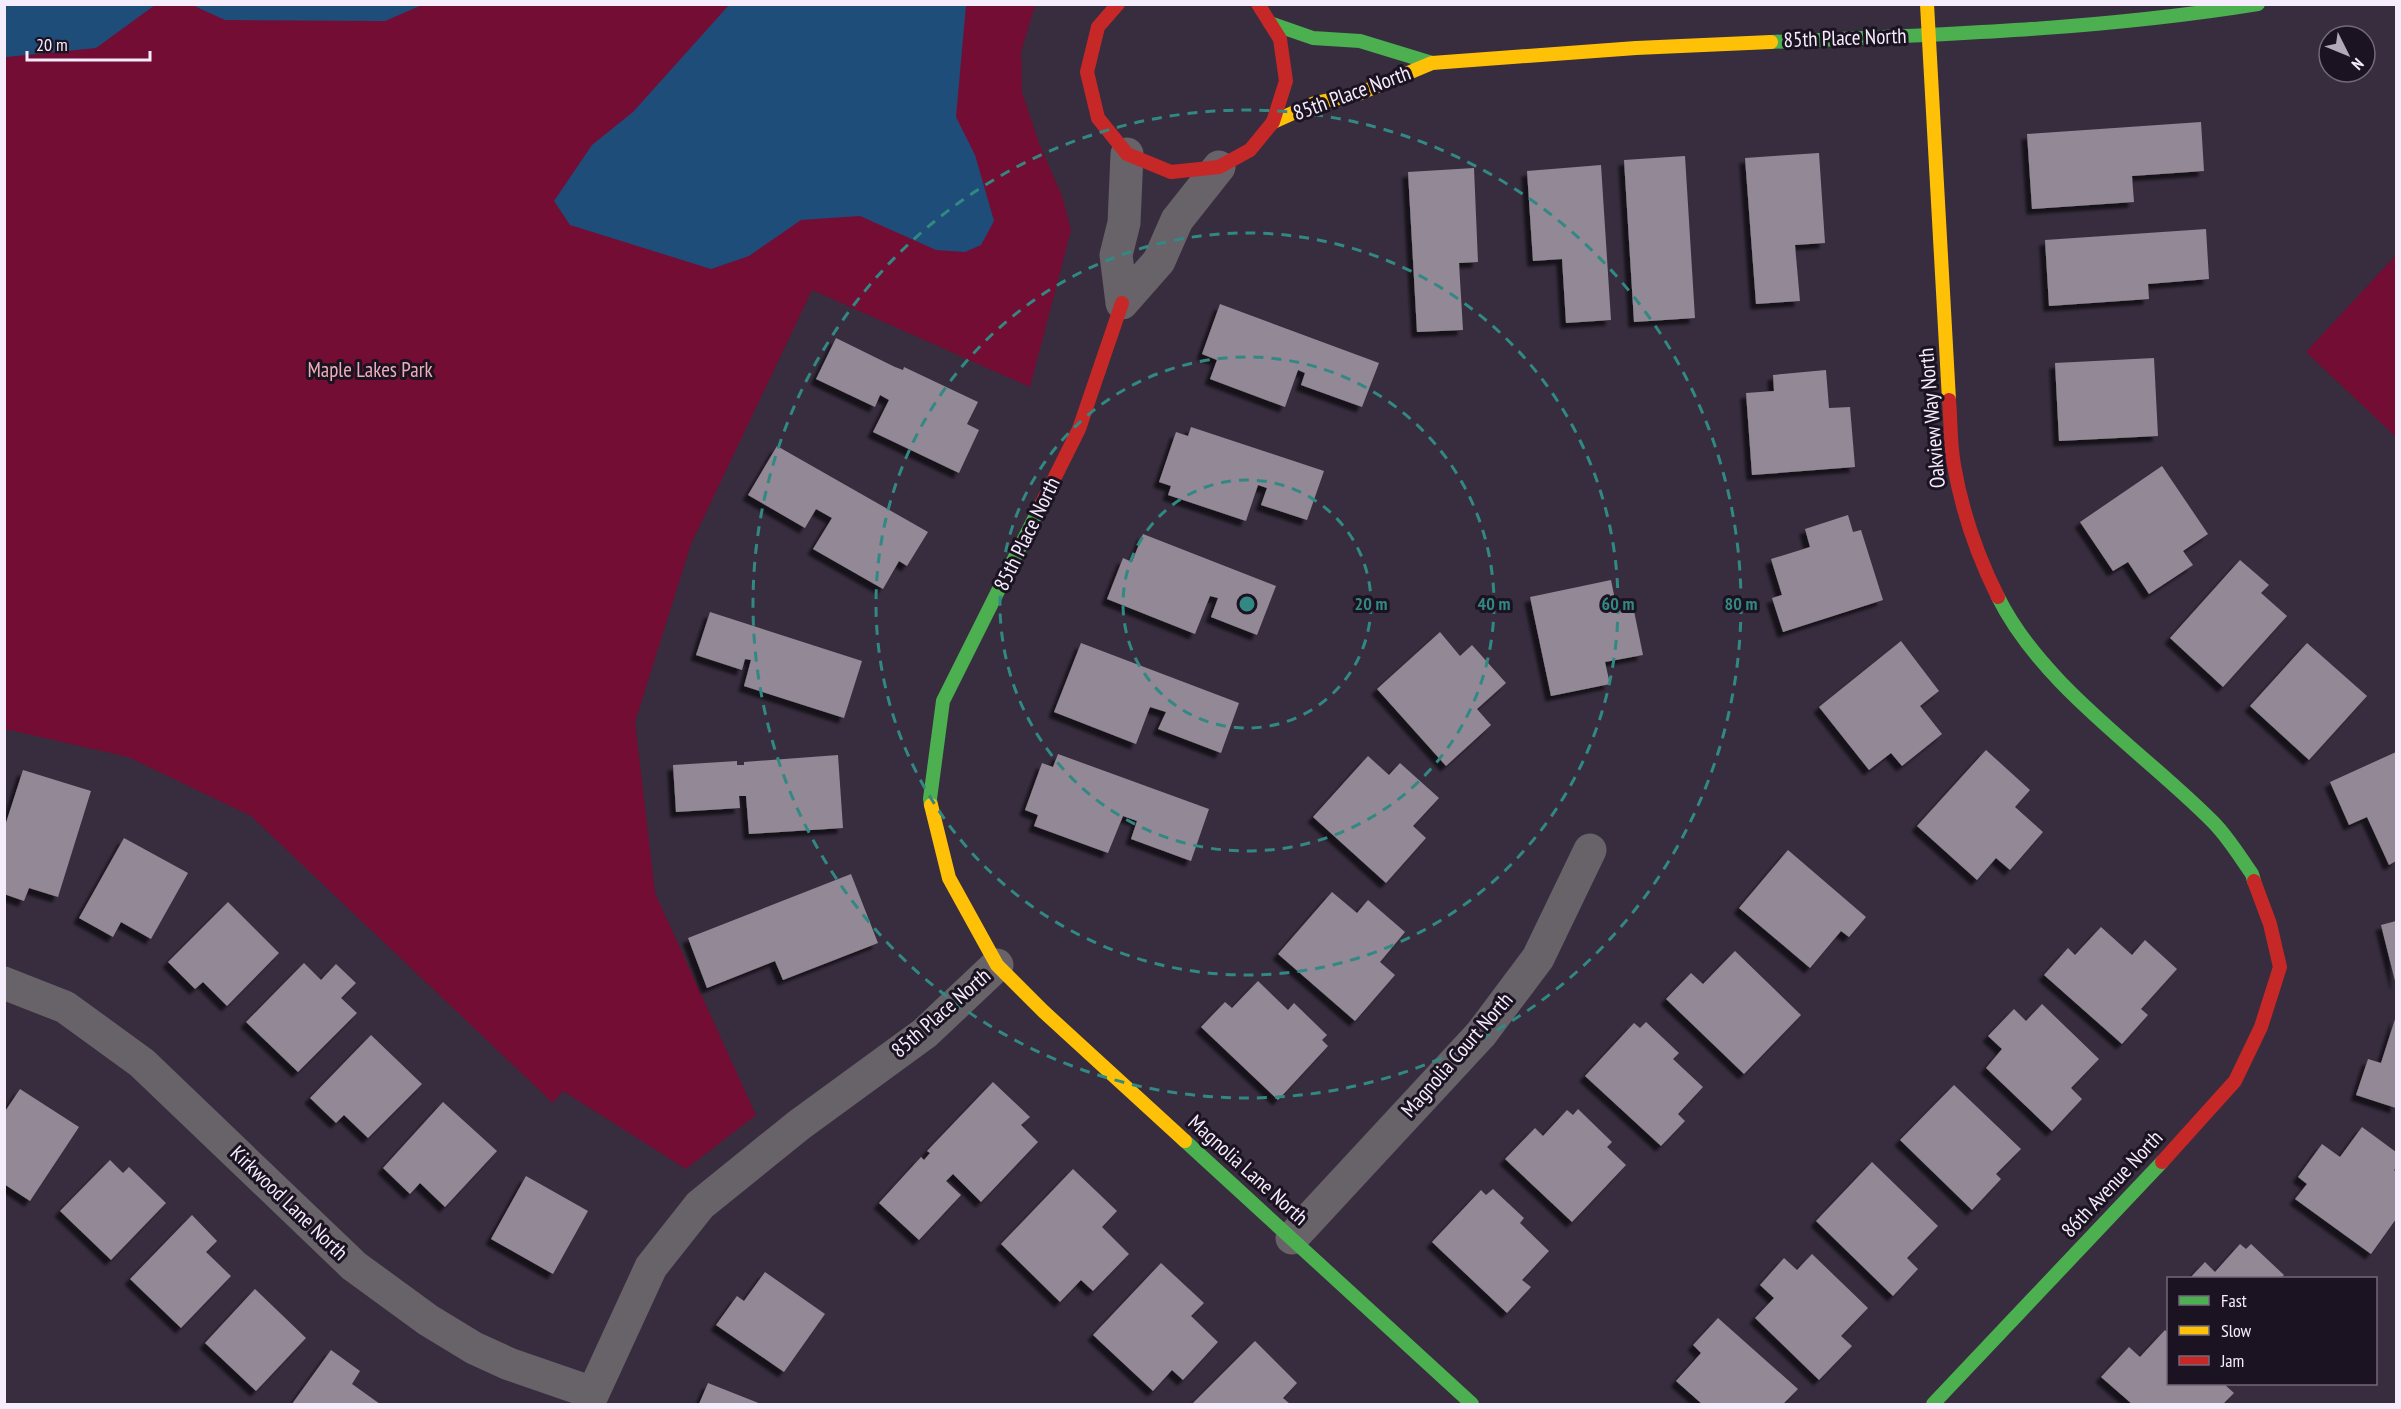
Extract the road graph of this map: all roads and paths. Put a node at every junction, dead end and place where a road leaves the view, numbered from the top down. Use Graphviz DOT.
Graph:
graph roads {
  1 [pos="1118,4"];
  2 [pos="1258,4"];
  3 [pos="1926,4"];
  4 [pos="2258,4"];
  5 [pos="1270,23"];
  6 [pos="1928,35"];
  7 [pos="1432,63"];
  8 [pos="1273,122"];
  9 [pos="1127,154"];
  10 [pos="1219,167"];
  11 [pos="1122,303"];
  12 [pos="1590,850"];
  13 [pos="997,965"];
  14 [pos="2280,967"];
  15 [pos="4,983"];
  16 [pos="1292,1238"];
  17 [pos="591,1399"];
  18 [pos="1472,1404"];
  19 [pos="1933,1404"];
  1 -- 9 [label="street"];
  2 -- 5 [label="street"];
  3 -- 6 [label="street, Oakview Way North"];
  4 -- 6 [label="street, 85th Place North"];
  5 -- 7 [label="street, 85th Place North"];
  5 -- 8 [label="street"];
  6 -- 7 [label="street, 85th Place North"];
  6 -- 14 [label="street, Oakview Way North"];
  7 -- 8 [label="street, 85th Place North"];
  8 -- 10 [label="street"];
  9 -- 10 [label="street"];
  9 -- 11 [label="street, 85th Place North"];
  10 -- 11 [label="street, 85th Place North"];
  11 -- 13 [label="street, 85th Place North"];
  12 -- 16 [label="street, Magnolia Court North"];
  13 -- 16 [label="street, Magnolia Lane North"];
  13 -- 17 [label="street, 85th Place North"];
  14 -- 19 [label="street, 86th Avenue North"];
  15 -- 17 [label="street, Kirkwood Lane North"];
  16 -- 18 [label="street, Magnolia Lane North"];
}
